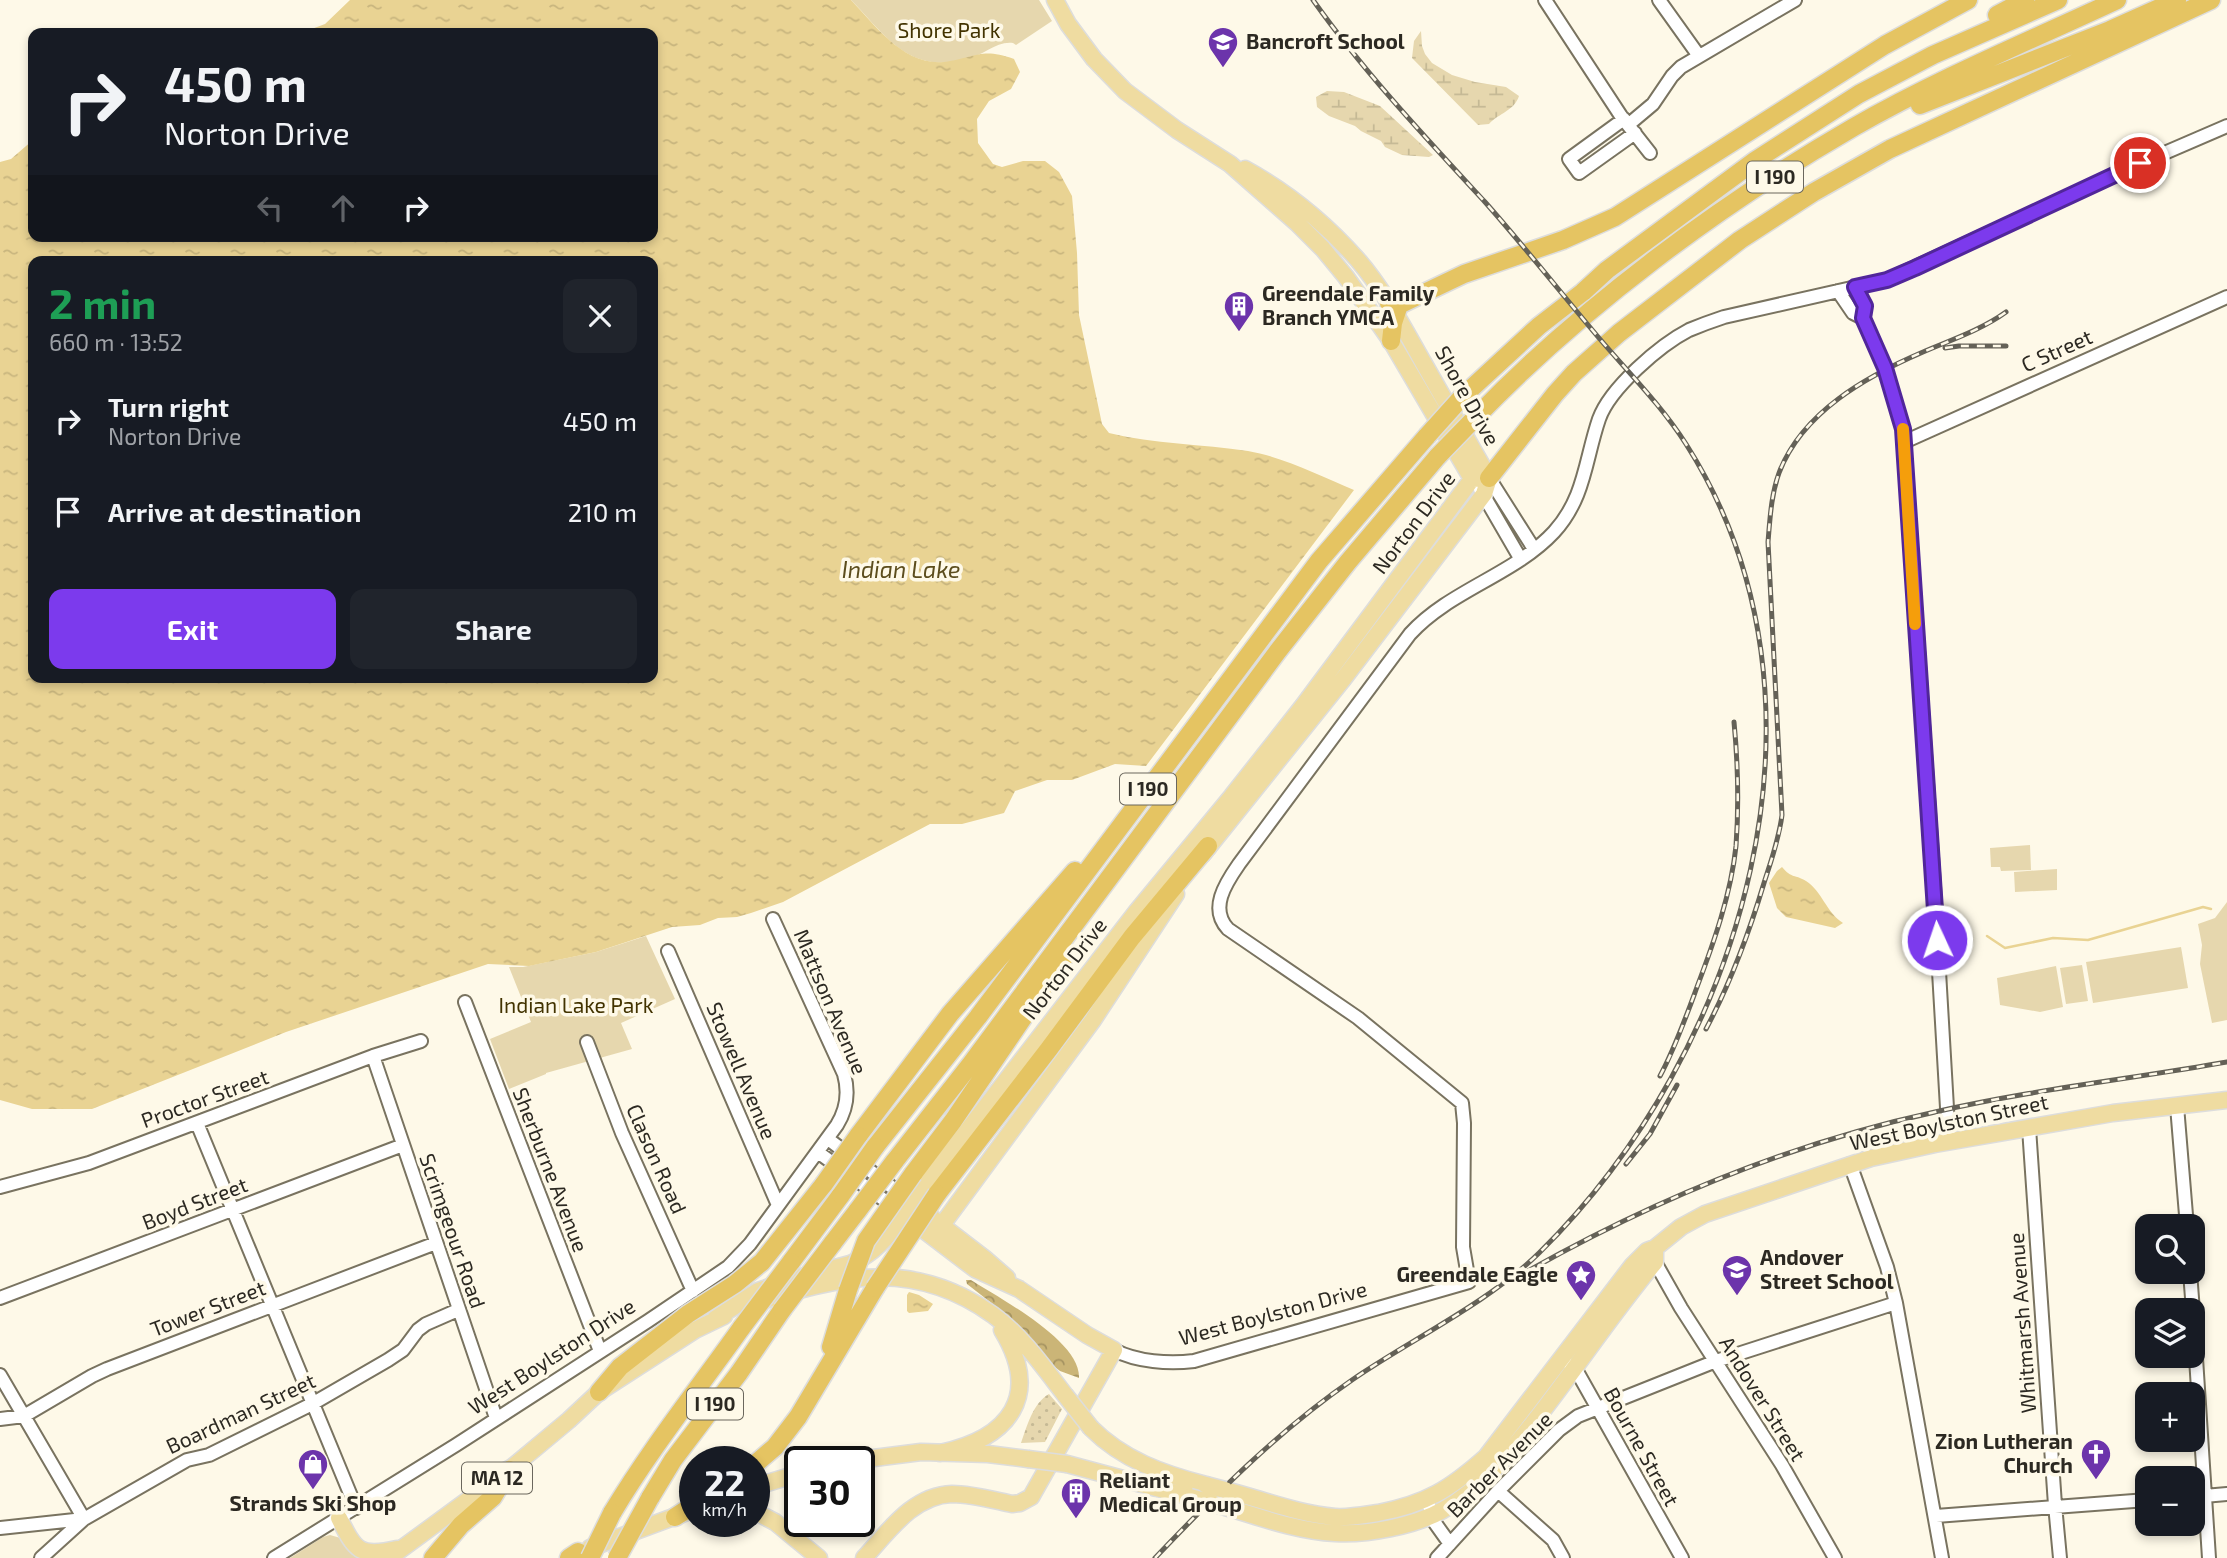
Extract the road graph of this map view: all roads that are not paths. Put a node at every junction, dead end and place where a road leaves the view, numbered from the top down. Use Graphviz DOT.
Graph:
graph roads {
  1 [pos="1055,0"];
  2 [pos="1545,0"];
  3 [pos="1659,0"];
  4 [pos="1795,0"];
  5 [pos="1968,0"];
  6 [pos="2025,0"];
  7 [pos="2058,0"];
  8 [pos="2118,0"];
  9 [pos="2176,0"];
  10 [pos="2211,0"];
  11 [pos="1933,55"];
  12 [pos="1699,57"];
  13 [pos="2227,125"];
  14 [pos="1629,126"];
  15 [pos="1855,127"];
  16 [pos="1650,153"];
  17 [pos="1230,164"];
  18 [pos="1855,287"];
  19 [pos="1838,291"];
  20 [pos="2227,297"];
  21 [pos="1395,307"];
  22 [pos="1863,318"];
  23 [pos="1391,341"];
  24 [pos="1903,442"];
  25 [pos="1482,484"];
  26 [pos="1534,549"];
  27 [pos="1520,558"];
  28 [pos="1122,823"];
  29 [pos="1143,832"];
  30 [pos="1208,846"];
  31 [pos="773,919"];
  32 [pos="668,951"];
  33 [pos="465,1002"];
  34 [pos="421,1041"];
  35 [pos="586,1042"];
  36 [pos="373,1056"];
  37 [pos="2227,1100"];
  38 [pos="2178,1106"];
  39 [pos="197,1123"];
  40 [pos="2029,1128"];
  41 [pos="828,1139"];
  42 [pos="1949,1142"];
  43 [pos="403,1145"];
  44 [pos="818,1153"];
  45 [pos="1850,1164"];
  46 [pos="0,1187"];
  47 [pos="778,1205"];
  48 [pos="908,1208"];
  49 [pos="233,1210"];
  50 [pos="2186,1214"];
  51 [pos="937,1231"];
  52 [pos="436,1243"];
  53 [pos="1655,1255"];
  54 [pos="693,1291"];
  55 [pos="0,1298"];
  56 [pos="1896,1303"];
  57 [pos="271,1305"];
  58 [pos="458,1310"];
  59 [pos="993,1315"];
  60 [pos="715,1319"];
  61 [pos="1114,1350"];
  62 [pos="600,1351"];
  63 [pos="1716,1361"];
  64 [pos="1569,1363"];
  65 [pos="2195,1368"];
  66 [pos="0,1375"];
  67 [pos="599,1392"];
  68 [pos="312,1404"];
  69 [pos="1596,1407"];
  70 [pos="24,1416"];
  71 [pos="798,1417"];
  72 [pos="496,1418"];
  73 [pos="0,1419"];
  74 [pos="770,1451"];
  75 [pos="940,1453"];
  76 [pos="875,1458"];
  77 [pos="2198,1466"];
  78 [pos="509,1470"];
  79 [pos="1498,1491"];
  80 [pos="2227,1494"];
  81 [pos="2205,1496"];
  82 [pos="2135,1501"];
  83 [pos="2055,1506"];
  84 [pos="356,1508"];
  85 [pos="1430,1508"];
  86 [pos="679,1515"];
  87 [pos="1936,1516"];
  88 [pos="675,1517"];
  89 [pos="339,1518"];
  90 [pos="84,1519"];
  91 [pos="0,1528"];
  92 [pos="2205,1533"];
  93 [pos="792,1537"];
  94 [pos="794,1537"];
  95 [pos="412,1543"];
  96 [pos="1450,1544"];
  97 [pos="575,1557"];
  98 [pos="41,1558"];
  99 [pos="274,1558"];
  100 [pos="389,1558"];
  101 [pos="433,1558"];
  102 [pos="617,1558"];
  103 [pos="805,1558"];
  104 [pos="819,1558"];
  105 [pos="864,1558"];
  106 [pos="1437,1558"];
  107 [pos="1563,1558"];
  108 [pos="1682,1558"];
  109 [pos="1835,1558"];
  110 [pos="1942,1558"];
  111 [pos="2060,1558"];
  112 [pos="2209,1558"];
  1 -- 17 [label="main road, Shore Drive"];
  2 -- 14 [label="street"];
  3 -- 12 [label="street"];
  4 -- 12 [label="street"];
  5 -- 21 [label="highway"];
  6 -- 11 [label="highway"];
  7 -- 11 [label="highway, I 190"];
  8 -- 15 [label="highway, I 190"];
  9 -- 15 [label="highway"];
  10 -- 25 [label="highway"];
  11 -- 28 [label="highway, I 190, bridge"];
  12 -- 14 [label="street"];
  13 -- 18 [label="street"];
  14 -- 16 [label="street"];
  15 -- 29 [label="highway, I 190, bridge"];
  17 -- 21 [label="main road, Shore Drive"];
  17 -- 23 [label="main road, Shore Drive"];
  18 -- 19 [label="street"];
  18 -- 22 [label="street"];
  19 -- 22 [label="street"];
  19 -- 26 [label="street"];
  20 -- 24 [label="street, C Street"];
  21 -- 23 [label="highway"];
  21 -- 25 [label="main road, Shore Drive"];
  22 -- 24 [label="street"];
  23 -- 25 [label="main road, Shore Drive"];
  24 -- 42 [label="street"];
  25 -- 26 [label="street, Shore Drive"];
  25 -- 27 [label="street, Shore Drive"];
  25 -- 30 [label="main road, Norton Drive"];
  25 -- 48 [label="main road, Norton Drive"];
  26 -- 27 [label="street"];
  27 -- 61 [label="street, West Boylston Drive"];
  28 -- 67 [label="highway, bridge"];
  28 -- 97 [label="highway, I 190, bridge"];
  29 -- 71 [label="highway, bridge"];
  29 -- 102 [label="highway, I 190, bridge"];
  30 -- 51 [label="main road, Norton Drive"];
  30 -- 71 [label="highway, bridge"];
  31 -- 41 [label="street, Mattson Avenue"];
  32 -- 47 [label="street, Stowell Avenue"];
  33 -- 62 [label="street, Sherburne Avenue"];
  34 -- 36 [label="street, Proctor Street"];
  35 -- 54 [label="street, Clason Road"];
  36 -- 39 [label="street, Proctor Street"];
  36 -- 43 [label="street, Scrimgeour Road"];
  37 -- 38 [label="main road, West Boylston Street / MA 12"];
  38 -- 40 [label="main road, West Boylston Street / MA 12"];
  38 -- 50 [label="street"];
  39 -- 46 [label="street, Proctor Street"];
  39 -- 49 [label="street"];
  40 -- 42 [label="main road, West Boylston Street / MA 12"];
  40 -- 83 [label="street, Whitmarsh Avenue"];
  41 -- 44 [label="street, West Boylston Drive"];
  41 -- 48 [label="street, West Boylston Drive"];
  42 -- 45 [label="main road, West Boylston Street / MA 12"];
  43 -- 49 [label="street, Boyd Street"];
  43 -- 52 [label="street, Scrimgeour Road"];
  44 -- 47 [label="street, West Boylston Drive"];
  44 -- 48 [label="street, West Boylston Drive"];
  45 -- 53 [label="main road, West Boylston Street / MA 12"];
  45 -- 56 [label="street"];
  47 -- 54 [label="street, West Boylston Drive"];
  48 -- 51 [label="main road, West Boylston Drive"];
  48 -- 60 [label="main road, Norton Drive"];
  49 -- 55 [label="street, Boyd Street"];
  49 -- 57 [label="street"];
  51 -- 61 [label="main road, West Boylston Drive"];
  52 -- 57 [label="street, Tower Street"];
  52 -- 58 [label="street, Scrimgeour Road"];
  53 -- 63 [label="street, Andover Street"];
  53 -- 64 [label="main road, West Boylston Street / MA 12"];
  54 -- 62 [label="street, West Boylston Drive"];
  56 -- 63 [label="street, Barber Avenue"];
  56 -- 87 [label="street"];
  57 -- 68 [label="street"];
  57 -- 70 [label="street, Tower Street"];
  58 -- 68 [label="street, Boardman Street"];
  58 -- 72 [label="street, Scrimgeour Road"];
  59 -- 60 [label="main road, West Boylston Street / MA 12"];
  59 -- 75 [label="main road"];
  59 -- 85 [label="main road, West Boylston Street / MA 12, bridge"];
  60 -- 67 [label="main road, West Boylston Street / MA 12"];
  61 -- 105 [label="main road"];
  62 -- 72 [label="street, West Boylston Drive"];
  63 -- 69 [label="street, Barber Avenue"];
  63 -- 109 [label="street, Andover Street"];
  64 -- 69 [label="street, Bourne Street"];
  64 -- 85 [label="main road, West Boylston Street / MA 12"];
  65 -- 77 [label="street"];
  66 -- 70 [label="street"];
  67 -- 78 [label="main road, West Boylston Street / MA 12"];
  68 -- 84 [label="street"];
  68 -- 90 [label="street, Boardman Street"];
  69 -- 79 [label="street, Barber Avenue"];
  69 -- 108 [label="street, Bourne Street"];
  70 -- 73 [label="street, Tower Street"];
  70 -- 90 [label="street"];
  71 -- 74 [label="highway"];
  72 -- 84 [label="street, West Boylston Drive"];
  75 -- 76 [label="main road, MA 12"];
  75 -- 85 [label="main road, West Boylston Street / MA 12, bridge"];
  78 -- 95 [label="main road, West Boylston Street / MA 12"];
  78 -- 101 [label="highway"];
  79 -- 96 [label="street, Barber Avenue"];
  79 -- 107 [label="street"];
  80 -- 81 [label="street"];
  82 -- 83 [label="street"];
  83 -- 87 [label="street"];
  83 -- 111 [label="street, Whitmarsh Avenue"];
  84 -- 89 [label="street, West Boylston Drive"];
  85 -- 96 [label="street"];
  86 -- 88 [label="highway"];
  87 -- 110 [label="street"];
  88 -- 97 [label="main road"];
  89 -- 95 [label="main road"];
  89 -- 99 [label="street, West Boylston Drive"];
  90 -- 91 [label="street"];
  90 -- 98 [label="street, Boardman Street"];
  92 -- 112 [label="street"];
  93 -- 103 [label="main road"];
  94 -- 104 [label="main road"];
  95 -- 100 [label="main road, West Boylston Street / MA 12"];
  96 -- 106 [label="street, Barber Avenue"];
}
